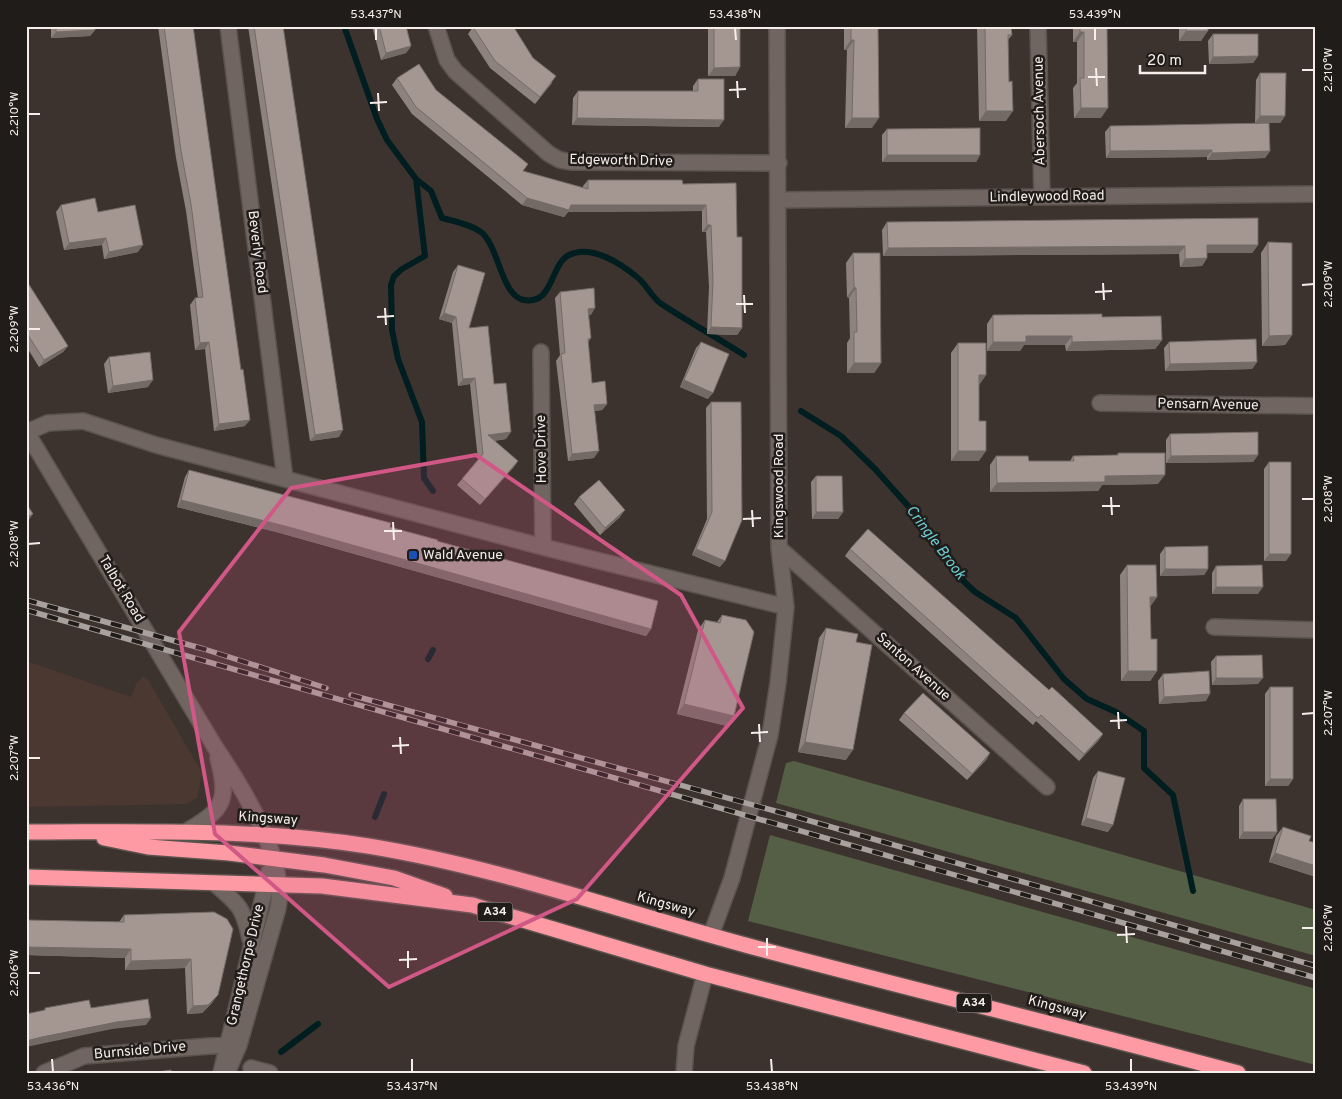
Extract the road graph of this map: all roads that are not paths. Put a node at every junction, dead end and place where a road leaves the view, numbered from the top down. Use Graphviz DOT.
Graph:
graph roads {
  1 [pos="228,26"];
  2 [pos="436,26"];
  3 [pos="777,26"];
  4 [pos="1038,26"];
  5 [pos="779,163"];
  6 [pos="1316,194"];
  7 [pos="1042,196"];
  8 [pos="779,200"];
  9 [pos="541,352"];
  10 [pos="1100,403"];
  11 [pos="1316,406"];
  12 [pos="26,432"];
  13 [pos="285,479"];
  14 [pos="543,547"];
  15 [pos="779,548"];
  16 [pos="786,607"];
  17 [pos="1214,627"];
  18 [pos="1316,630"];
  19 [pos="215,747"];
  20 [pos="1047,786"];
  21 [pos="187,831"];
  22 [pos="26,832"];
  23 [pos="76,832"];
  24 [pos="264,834"];
  25 [pos="272,858"];
  26 [pos="26,877"];
  27 [pos="214,883"];
  28 [pos="272,885"];
  29 [pos="472,905"];
  30 [pos="711,935"];
  31 [pos="250,943"];
  32 [pos="705,974"];
  33 [pos="233,1044"];
  34 [pos="251,1068"];
  35 [pos="44,1073"];
  36 [pos="221,1073"];
  37 [pos="227,1073"];
  38 [pos="270,1073"];
  39 [pos="684,1073"];
  40 [pos="1084,1073"];
  41 [pos="1238,1073"];
  1 -- 13 [label="street, Beverly Road"];
  2 -- 5 [label="street, Edgeworth Drive"];
  3 -- 5 [label="street, Kingswood Road"];
  4 -- 7 [label="street, Abersoch Avenue"];
  5 -- 8 [label="street, Kingswood Road"];
  6 -- 7 [label="street, Lindleywood Road"];
  7 -- 8 [label="street, Lindleywood Road"];
  8 -- 15 [label="street, Kingswood Road"];
  9 -- 14 [label="street, Hove Drive"];
  10 -- 11 [label="street, Pensarn Avenue"];
  12 -- 13 [label="street"];
  12 -- 19 [label="street, Talbot Road"];
  13 -- 14 [label="street"];
  14 -- 16 [label="street"];
  15 -- 16 [label="street, Kingswood Road"];
  15 -- 20 [label="street, Santon Avenue"];
  16 -- 30 [label="street, Kingswood Road"];
  17 -- 18 [label="street"];
  19 -- 21 [label="street, Talbot Road"];
  19 -- 24 [label="street, Talbot Road"];
  21 -- 23 [label="highway, Kingsway / A34"];
  21 -- 24 [label="highway, Kingsway / A34"];
  22 -- 23 [label="highway, Kingsway / A34"];
  23 -- 25 [label="highway, Kingsway / A34"];
  24 -- 25 [label="street, Talbot Road"];
  24 -- 30 [label="highway, Kingsway / A34"];
  25 -- 28 [label="street, Talbot Road"];
  25 -- 29 [label="highway, Kingsway / A34"];
  26 -- 27 [label="highway, Kingsway / A34"];
  27 -- 28 [label="highway, Kingsway / A34"];
  27 -- 31 [label="street"];
  28 -- 29 [label="highway, Kingsway / A34"];
  28 -- 31 [label="street, Grangethorpe Drive"];
  28 -- 33 [label="street, Grangethorpe Drive"];
  29 -- 32 [label="highway, Kingsway / A34"];
  30 -- 41 [label="highway, Kingsway / A34"];
  31 -- 33 [label="street, Grangethorpe Drive"];
  32 -- 39 [label="street"];
  32 -- 40 [label="highway, Kingsway / A34"];
  33 -- 35 [label="street, Burnside Drive"];
  33 -- 36 [label="street, Grangethorpe Drive"];
  33 -- 37 [label="street, Grangethorpe Drive"];
  34 -- 38 [label="street"];
}
